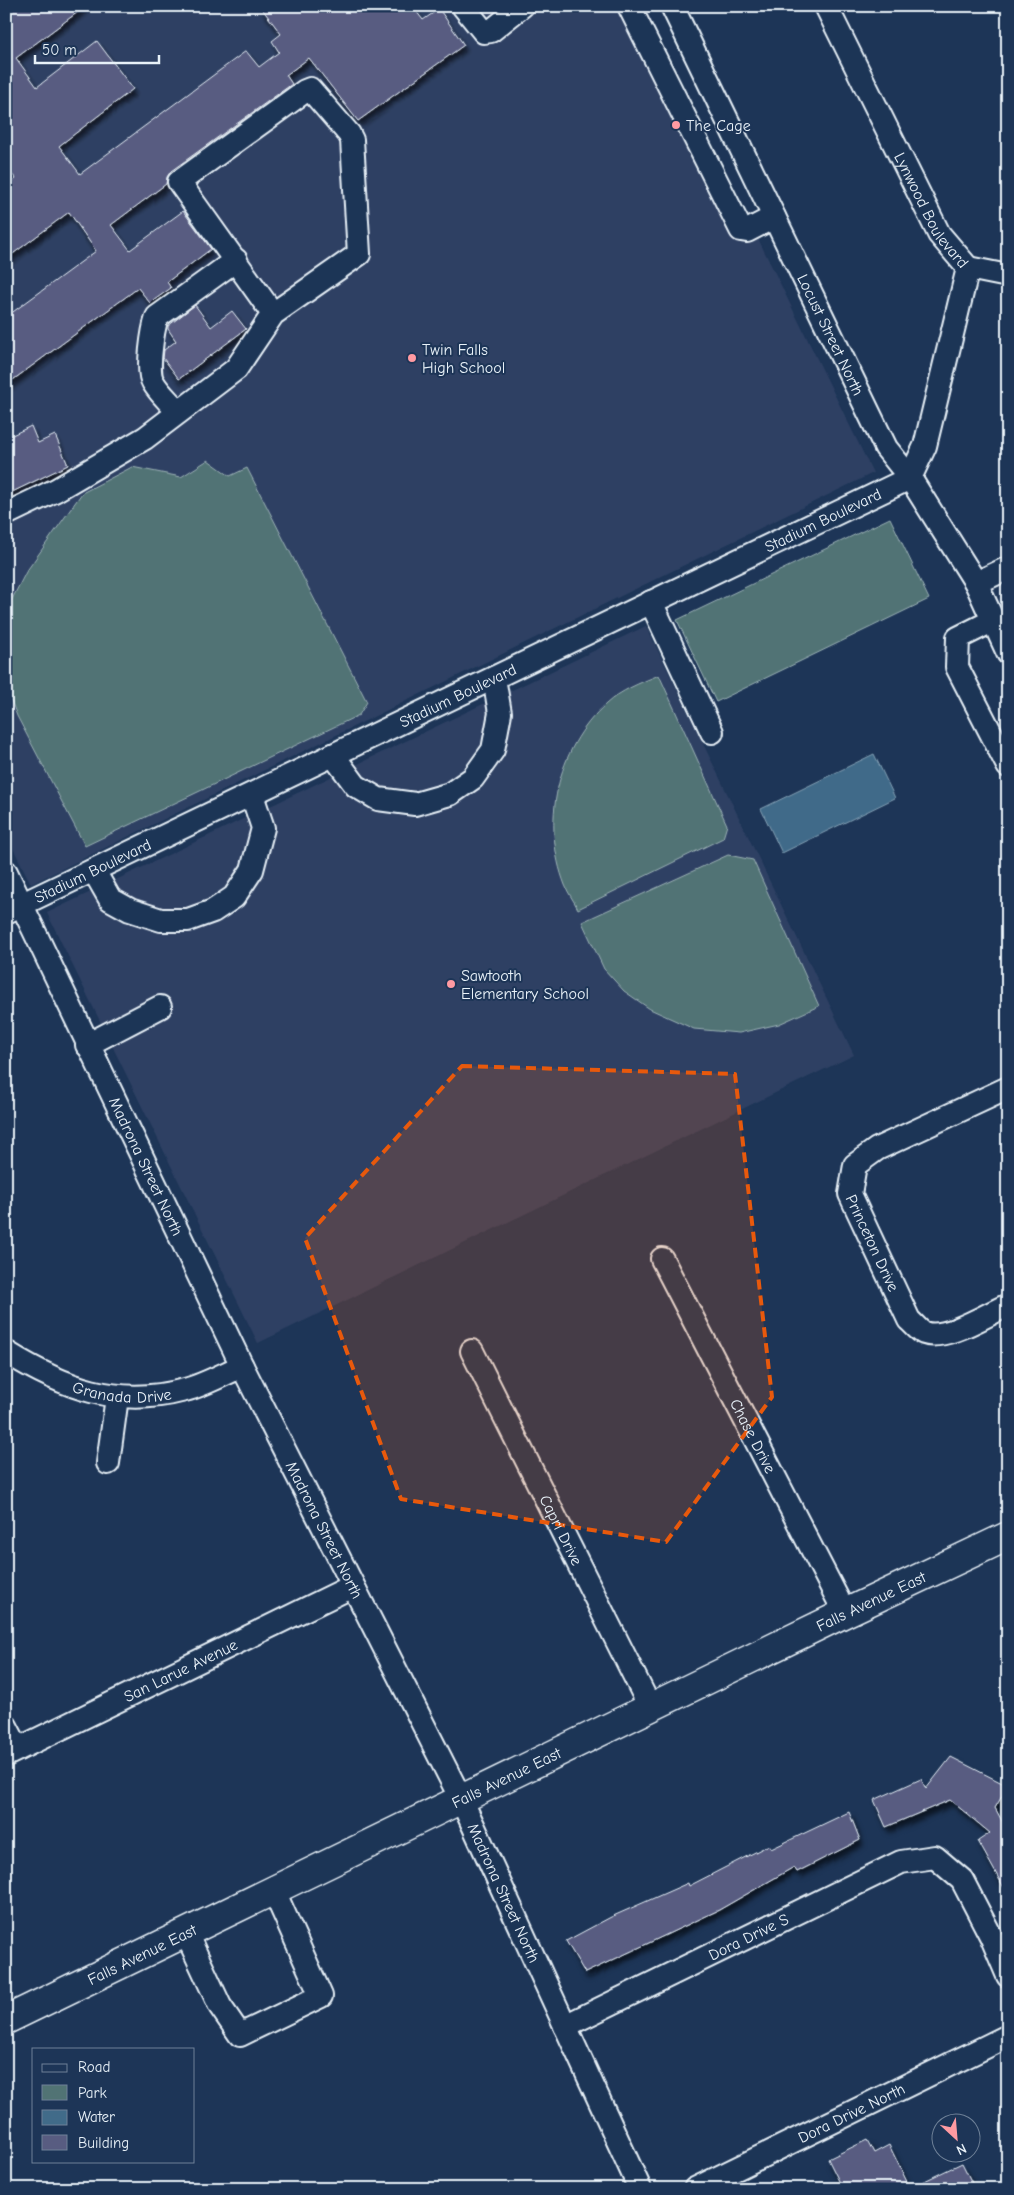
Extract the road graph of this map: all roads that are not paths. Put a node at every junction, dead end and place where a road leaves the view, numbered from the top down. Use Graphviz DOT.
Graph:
graph roads {
  1 [pos="463,6"];
  2 [pos="522,6"];
  3 [pos="629,6"];
  4 [pos="672,6"];
  5 [pos="826,6"];
  6 [pos="774,217"];
  7 [pos="236,260"];
  8 [pos="968,268"];
  9 [pos="1008,276"];
  10 [pos="273,314"];
  11 [pos="178,412"];
  12 [pos="910,478"];
  13 [pos="6,514"];
  14 [pos="1008,568"];
  15 [pos="976,583"];
  16 [pos="650,602"];
  17 [pos="992,621"];
  18 [pos="1008,653"];
  19 [pos="494,678"];
  20 [pos="712,732"];
  21 [pos="333,755"];
  22 [pos="1008,766"];
  23 [pos="252,795"];
  24 [pos="94,871"];
  25 [pos="6,872"];
  26 [pos="15,908"];
  27 [pos="160,1007"];
  28 [pos="87,1045"];
  29 [pos="1008,1088"];
  30 [pos="662,1259"];
  31 [pos="1008,1305"];
  32 [pos="472,1351"];
  33 [pos="6,1352"];
  34 [pos="242,1366"];
  35 [pos="117,1397"];
  36 [pos="108,1463"];
  37 [pos="1008,1536"];
  38 [pos="353,1586"];
  39 [pos="845,1613"];
  40 [pos="651,1709"];
  41 [pos="6,1726"];
  42 [pos="12,1752"];
  43 [pos="462,1801"];
  44 [pos="274,1891"];
  45 [pos="186,1933"];
  46 [pos="1008,1976"];
  47 [pos="6,2020"];
  48 [pos="565,2026"];
  49 [pos="1008,2036"];
  50 [pos="640,2189"];
  51 [pos="695,2189"];
  1 -- 2 [label="street"];
  3 -- 6 [label="street"];
  4 -- 6 [label="street, Locust Street North"];
  5 -- 8 [label="street, Lynwood Boulevard"];
  6 -- 12 [label="street, Locust Street North"];
  7 -- 10 [label="street"];
  7 -- 10 [label="street"];
  7 -- 11 [label="street"];
  8 -- 9 [label="street"];
  8 -- 12 [label="street, Lynwood Boulevard"];
  10 -- 11 [label="street"];
  11 -- 13 [label="street"];
  12 -- 15 [label="street, Locust Street North"];
  12 -- 16 [label="street, Stadium Boulevard"];
  14 -- 15 [label="street"];
  15 -- 17 [label="street, Locust Street North"];
  16 -- 19 [label="street, Stadium Boulevard"];
  16 -- 20 [label="street"];
  17 -- 18 [label="street, Locust Street North"];
  17 -- 22 [label="street"];
  19 -- 21 [label="street, Stadium Boulevard"];
  19 -- 21 [label="street"];
  21 -- 23 [label="street, Stadium Boulevard"];
  23 -- 24 [label="street, Stadium Boulevard"];
  23 -- 24 [label="street"];
  24 -- 26 [label="street, Stadium Boulevard"];
  25 -- 26 [label="street, Madrona Street North"];
  26 -- 28 [label="street, Madrona Street North"];
  27 -- 28 [label="street"];
  28 -- 34 [label="street, Madrona Street North"];
  29 -- 31 [label="street, Princeton Drive"];
  30 -- 39 [label="street, Chase Drive"];
  32 -- 40 [label="street, Capri Drive"];
  33 -- 35 [label="street, Granada Drive"];
  34 -- 35 [label="street, Granada Drive"];
  34 -- 38 [label="street, Madrona Street North"];
  35 -- 36 [label="street"];
  37 -- 39 [label="main road, Falls Avenue East"];
  38 -- 42 [label="street, San Larue Avenue"];
  38 -- 43 [label="street, Madrona Street North"];
  39 -- 40 [label="main road, Falls Avenue East"];
  40 -- 43 [label="main road, Falls Avenue East"];
  41 -- 42 [label="street"];
  43 -- 44 [label="main road, Falls Avenue East"];
  43 -- 48 [label="street, Madrona Street North"];
  44 -- 45 [label="main road, Falls Avenue East"];
  44 -- 45 [label="street"];
  45 -- 47 [label="main road, Falls Avenue East"];
  46 -- 48 [label="street, Dora Drive S"];
  48 -- 50 [label="street, Madrona Street North"];
  49 -- 51 [label="street, Dora Drive North"];
}
